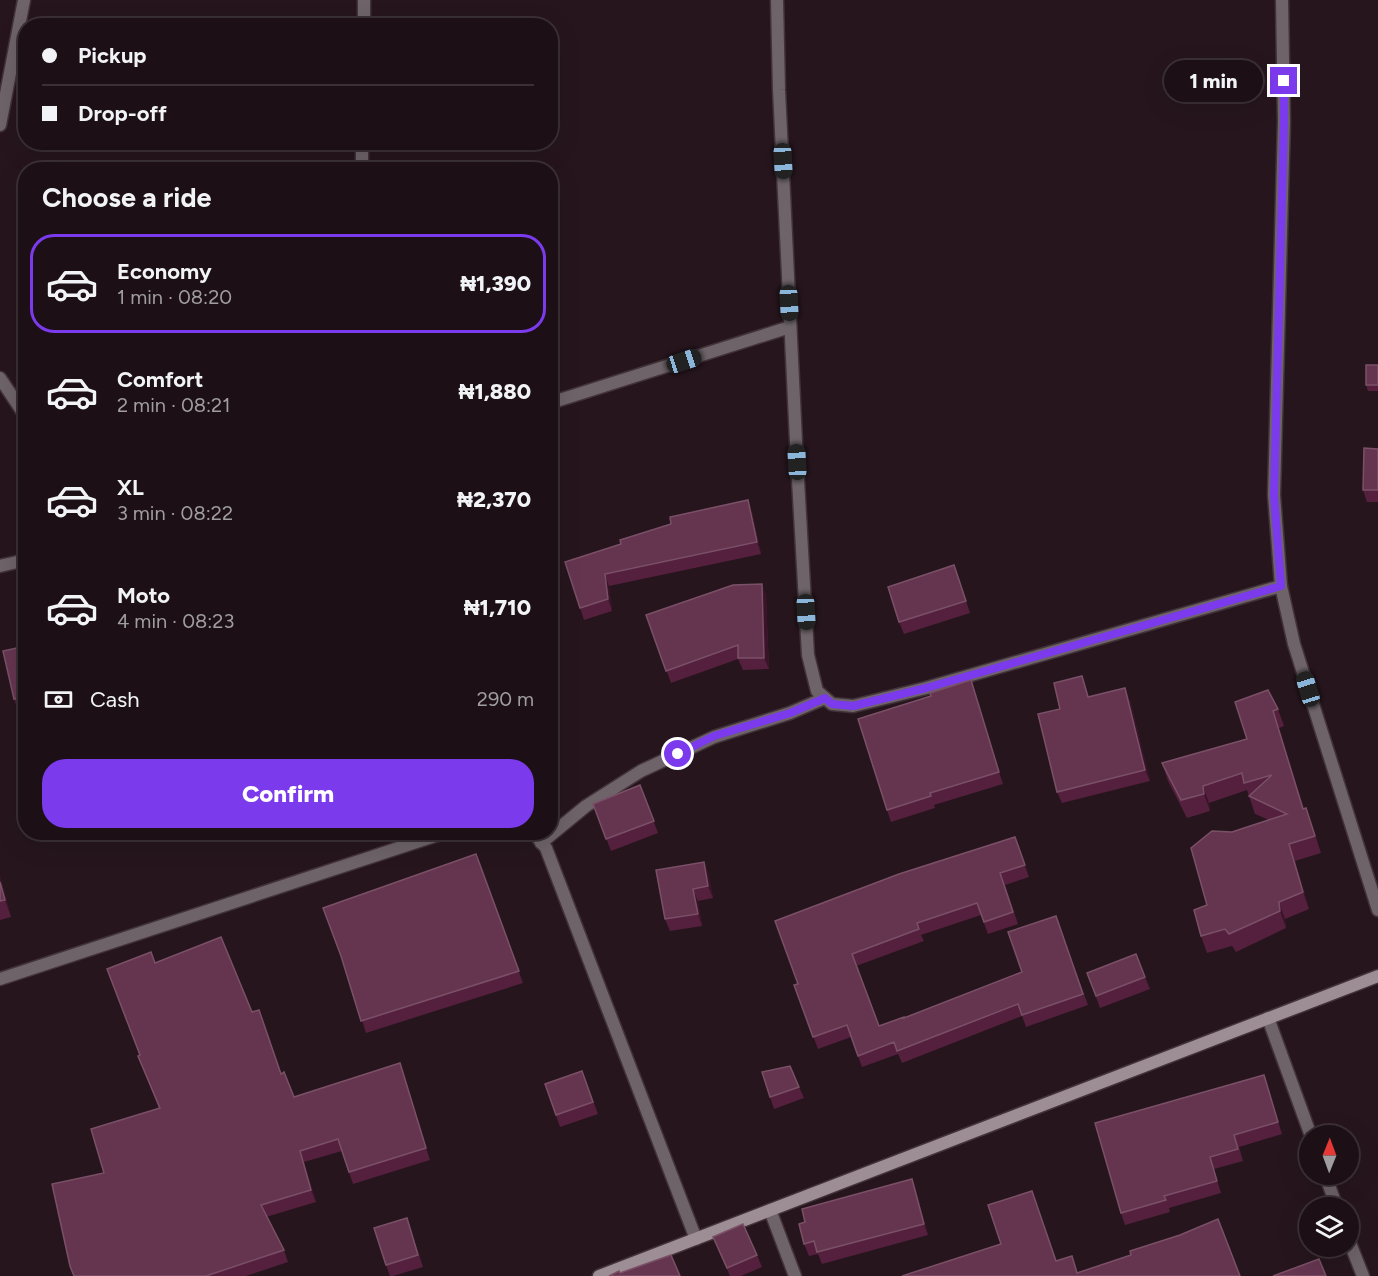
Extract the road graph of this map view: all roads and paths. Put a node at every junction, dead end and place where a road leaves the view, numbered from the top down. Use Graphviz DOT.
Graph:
graph roads {
  1 [pos="24,0"];
  2 [pos="364,0"];
  3 [pos="777,0"];
  4 [pos="1282,0"];
  5 [pos="21,18"];
  6 [pos="364,18"];
  7 [pos="18,31"];
  8 [pos="0,124"];
  9 [pos="790,327"];
  10 [pos="0,378"];
  11 [pos="558,400"];
  12 [pos="18,405"];
  13 [pos="18,562"];
  14 [pos="0,566"];
  15 [pos="1281,586"];
  16 [pos="825,698"];
  17 [pos="558,829"];
  18 [pos="423,840"];
  19 [pos="539,840"];
  20 [pos="545,840"];
  21 [pos="541,843"];
  22 [pos="1378,910"];
  23 [pos="1378,976"];
  24 [pos="0,979"];
  25 [pos="1268,1018"];
  26 [pos="1307,1125"];
  27 [pos="770,1210"];
  28 [pos="696,1239"];
  29 [pos="1356,1257"];
  30 [pos="599,1276"];
  31 [pos="795,1276"];
  32 [pos="1363,1276"];
  1 -- 5 [label="street"];
  2 -- 6 [label="street"];
  3 -- 9 [label="street"];
  4 -- 15 [label="street"];
  7 -- 8 [label="street"];
  9 -- 11 [label="street"];
  9 -- 16 [label="street"];
  10 -- 12 [label="street"];
  13 -- 14 [label="street"];
  15 -- 16 [label="street"];
  15 -- 22 [label="street"];
  16 -- 17 [label="street"];
  18 -- 24 [label="street"];
  19 -- 21 [label="street"];
  20 -- 21 [label="street"];
  21 -- 28 [label="street"];
  23 -- 25 [label="main road"];
  25 -- 26 [label="street"];
  25 -- 27 [label="main road"];
  27 -- 28 [label="main road"];
  27 -- 31 [label="street"];
  28 -- 30 [label="main road"];
  29 -- 32 [label="street"];
}
